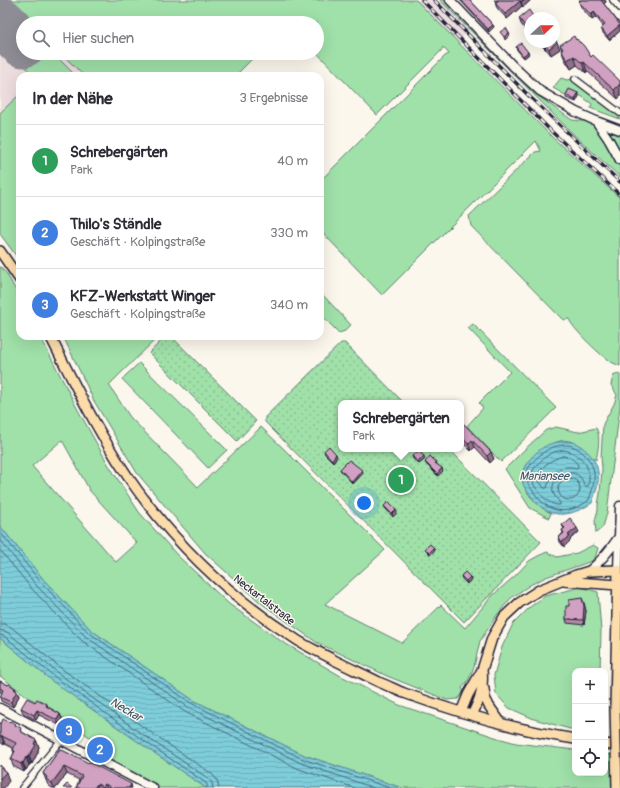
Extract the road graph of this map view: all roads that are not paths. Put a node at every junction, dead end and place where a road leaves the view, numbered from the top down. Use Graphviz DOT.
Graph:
graph roads {
  1 [pos="450,0"];
  2 [pos="613,0"];
  3 [pos="620,8"];
  4 [pos="575,79"];
  5 [pos="620,113"];
  6 [pos="596,121"];
  7 [pos="620,130"];
  8 [pos="620,160"];
  9 [pos="0,251"];
  10 [pos="16,274"];
  11 [pos="52,340"];
  12 [pos="620,506"];
  13 [pos="618,538"];
  14 [pos="589,571"];
  15 [pos="619,571"];
  16 [pos="562,580"];
  17 [pos="619,585"];
  18 [pos="482,670"];
  19 [pos="483,681"];
  20 [pos="0,708"];
  21 [pos="461,712"];
  22 [pos="472,715"];
  23 [pos="501,723"];
  24 [pos="572,738"];
  25 [pos="61,740"];
  26 [pos="608,744"];
  27 [pos="620,746"];
  28 [pos="22,788"];
  29 [pos="153,788"];
  30 [pos="617,788"];
  1 -- 6 [label="main road"];
  2 -- 3 [label="street"];
  4 -- 5 [label="street"];
  6 -- 7 [label="main road"];
  6 -- 8 [label="main road"];
  9 -- 10 [label="main road"];
  11 -- 21 [label="main road, Neckartalstraße"];
  12 -- 13 [label="main road"];
  13 -- 14 [label="main road"];
  13 -- 15 [label="main road"];
  14 -- 15 [label="main road"];
  14 -- 16 [label="main road"];
  15 -- 17 [label="main road"];
  16 -- 17 [label="main road"];
  16 -- 18 [label="main road"];
  17 -- 30 [label="main road, bridge"];
  18 -- 19 [label="main road"];
  18 -- 21 [label="main road"];
  19 -- 22 [label="main road"];
  19 -- 23 [label="main road"];
  20 -- 25 [label="main road"];
  21 -- 22 [label="main road, Neckartalstraße"];
  22 -- 23 [label="main road, Neckartalstraße"];
  23 -- 24 [label="main road, Neckartalstraße"];
  25 -- 28 [label="street"];
  25 -- 29 [label="main road"];
  26 -- 27 [label="main road"];
}
